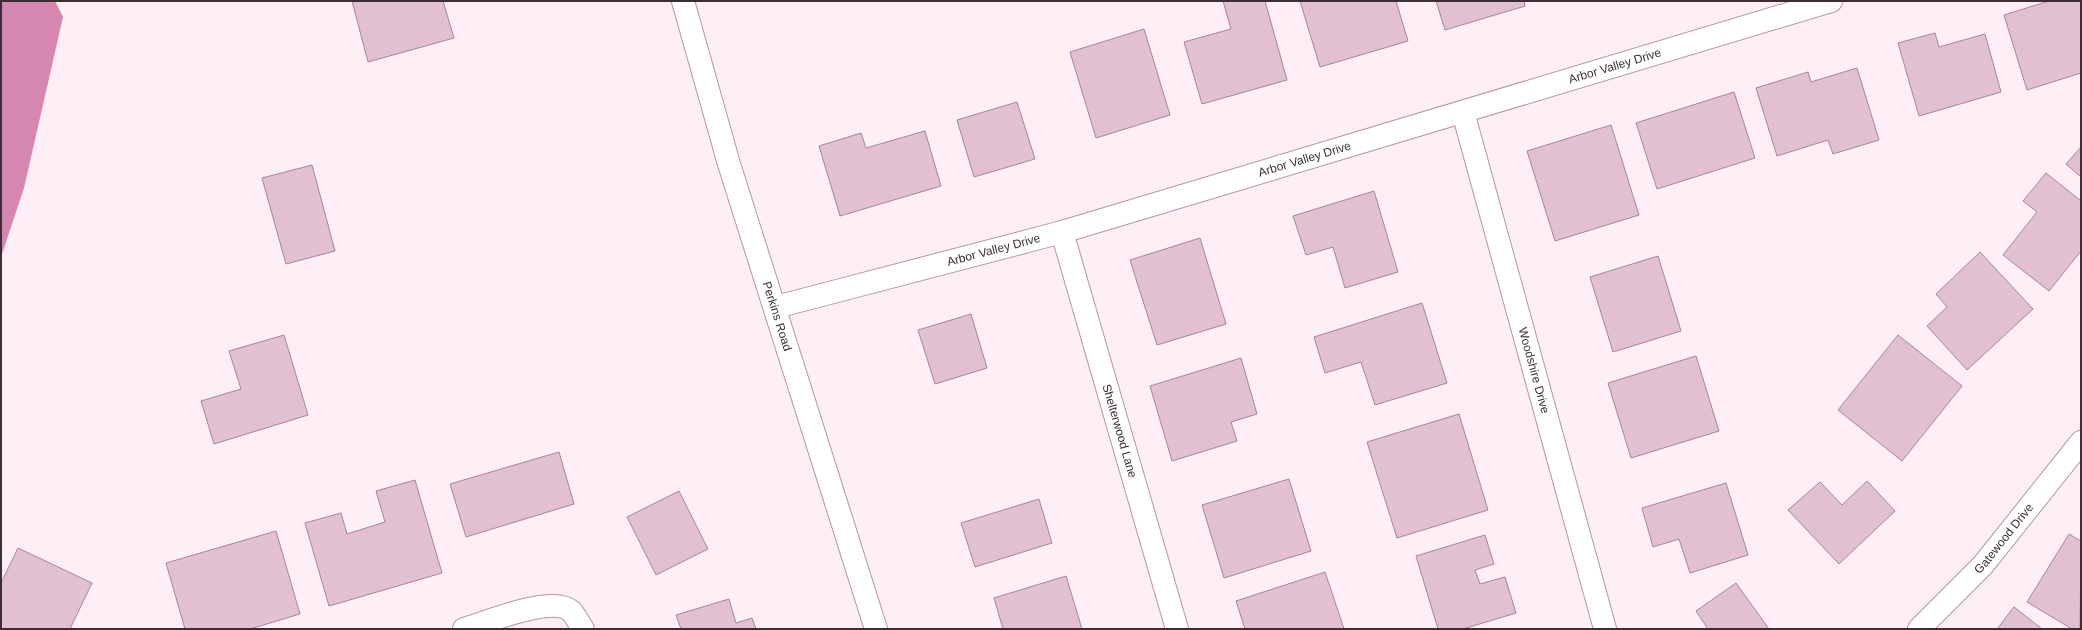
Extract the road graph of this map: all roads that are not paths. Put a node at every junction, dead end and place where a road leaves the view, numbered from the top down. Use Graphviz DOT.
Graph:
graph roads {
  1 [pos="683,1"];
  2 [pos="1831,1"];
  3 [pos="1463,112"];
  4 [pos="1062,232"];
  5 [pos="776,306"];
  6 [pos="2081,442"];
  7 [pos="464,629"];
  8 [pos="583,629"];
  9 [pos="876,629"];
  10 [pos="1177,629"];
  11 [pos="1605,629"];
  12 [pos="1918,629"];
  1 -- 5 [label="street, Perkins Road"];
  2 -- 3 [label="street, Arbor Valley Drive"];
  3 -- 4 [label="street, Arbor Valley Drive"];
  3 -- 11 [label="street, Woodshire Drive"];
  4 -- 5 [label="street, Arbor Valley Drive"];
  4 -- 10 [label="street, Shelterwood Lane"];
  5 -- 9 [label="street, Perkins Road"];
  6 -- 12 [label="street, Gatewood Drive"];
  7 -- 8 [label="street"];
}
